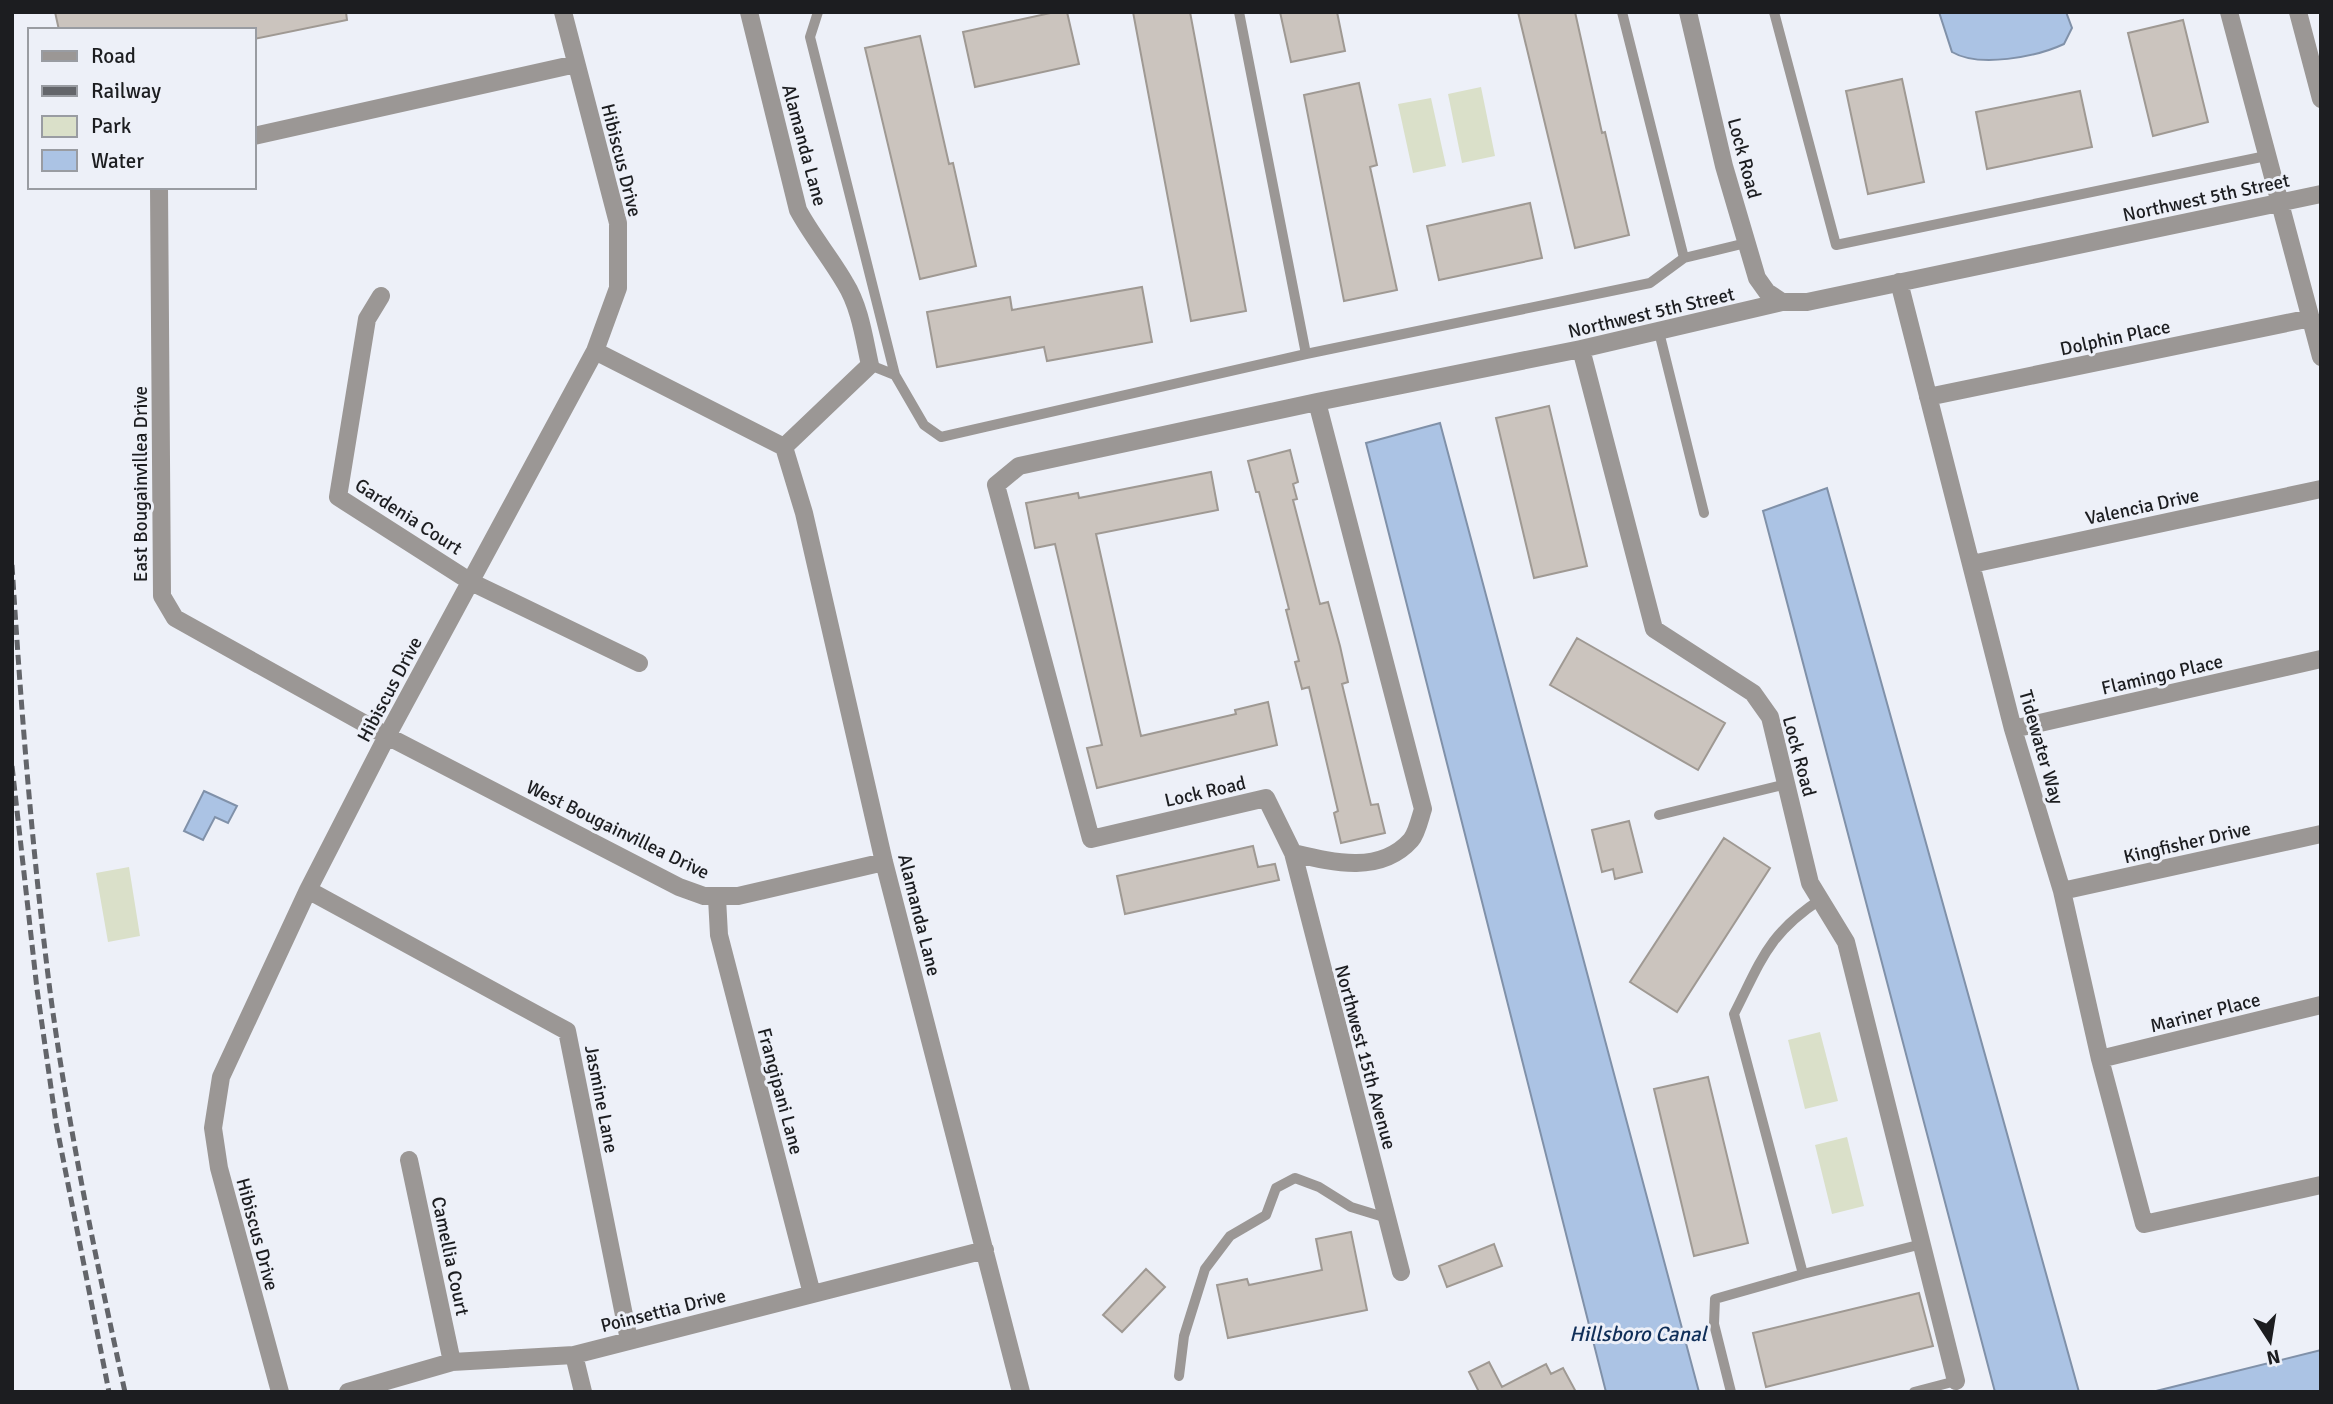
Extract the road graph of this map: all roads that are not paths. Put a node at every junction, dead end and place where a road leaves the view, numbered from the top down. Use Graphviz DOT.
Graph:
graph roads {
  1 [pos="563,12"];
  2 [pos="749,12"];
  3 [pos="818,12"];
  4 [pos="1239,12"];
  5 [pos="1622,12"];
  6 [pos="1688,12"];
  7 [pos="1774,12"];
  8 [pos="2229,12"];
  9 [pos="2298,12"];
  10 [pos="576,64"];
  11 [pos="2321,99"];
  12 [pos="256,136"];
  13 [pos="2266,156"];
  14 [pos="159,189"];
  15 [pos="2321,194"];
  16 [pos="2278,204"];
  17 [pos="1746,243"];
  18 [pos="1684,257"];
  19 [pos="1899,282"];
  20 [pos="381,296"];
  21 [pos="1782,302"];
  22 [pos="2311,318"];
  23 [pos="1659,332"];
  24 [pos="1581,349"];
  25 [pos="595,351"];
  26 [pos="1306,355"];
  27 [pos="2321,357"];
  28 [pos="870,365"];
  29 [pos="895,375"];
  30 [pos="1928,397"];
  31 [pos="1317,402"];
  32 [pos="784,447"];
  33 [pos="996,485"];
  34 [pos="2321,489"];
  35 [pos="1704,513"];
  36 [pos="1972,564"];
  37 [pos="471,582"];
  38 [pos="2321,659"];
  39 [pos="639,663"];
  40 [pos="2013,729"];
  41 [pos="387,736"];
  42 [pos="1787,784"];
  43 [pos="1659,815"];
  44 [pos="2321,834"];
  45 [pos="1293,853"];
  46 [pos="884,862"];
  47 [pos="308,890"];
  48 [pos="2062,891"];
  49 [pos="717,898"];
  50 [pos="1821,899"];
  51 [pos="2321,1005"];
  52 [pos="2099,1059"];
  53 [pos="409,1160"];
  54 [pos="2321,1185"];
  55 [pos="1387,1218"];
  56 [pos="1922,1244"];
  57 [pos="985,1250"];
  58 [pos="1401,1272"];
  59 [pos="1803,1274"];
  60 [pos="812,1294"];
  61 [pos="629,1340"];
  62 [pos="574,1355"];
  63 [pos="452,1362"];
  64 [pos="1179,1376"];
  65 [pos="1956,1381"];
  66 [pos="280,1392"];
  67 [pos="348,1392"];
  68 [pos="583,1392"];
  69 [pos="1021,1392"];
  70 [pos="1731,1392"];
  71 [pos="1914,1392"];
  1 -- 10 [label="street, Hibiscus Drive"];
  2 -- 28 [label="street, Alamanda Lane"];
  3 -- 29 [label="lane"];
  4 -- 26 [label="lane"];
  5 -- 18 [label="lane"];
  6 -- 17 [label="street, Lock Road"];
  7 -- 13 [label="lane"];
  8 -- 13 [label="street"];
  9 -- 11 [label="street"];
  10 -- 12 [label="street"];
  10 -- 25 [label="street, Hibiscus Drive"];
  13 -- 16 [label="street"];
  14 -- 41 [label="street, East Bougainvillea Drive"];
  15 -- 16 [label="street, Northwest 5th Street"];
  16 -- 19 [label="street, Northwest 5th Street"];
  16 -- 22 [label="street"];
  17 -- 18 [label="lane"];
  17 -- 21 [label="street, Lock Road"];
  18 -- 26 [label="lane"];
  19 -- 21 [label="street, Northwest 5th Street"];
  19 -- 30 [label="street, Tidewater Way"];
  20 -- 37 [label="street, Gardenia Court"];
  21 -- 23 [label="street, Northwest 5th Street"];
  22 -- 27 [label="street"];
  22 -- 30 [label="street, Dolphin Place"];
  23 -- 24 [label="street, Northwest 5th Street"];
  23 -- 35 [label="lane"];
  24 -- 31 [label="street, Northwest 5th Street"];
  24 -- 42 [label="street, Lock Road"];
  25 -- 32 [label="street"];
  25 -- 37 [label="street, Hibiscus Drive"];
  26 -- 29 [label="lane"];
  28 -- 29 [label="lane"];
  28 -- 32 [label="street"];
  30 -- 36 [label="street, Tidewater Way"];
  31 -- 33 [label="street, Northwest 5th Street"];
  31 -- 45 [label="street"];
  32 -- 46 [label="street, Alamanda Lane"];
  33 -- 45 [label="street, Lock Road"];
  34 -- 36 [label="street, Valencia Drive"];
  36 -- 40 [label="street, Tidewater Way"];
  37 -- 39 [label="street, Gardenia Court"];
  37 -- 41 [label="street, Hibiscus Drive"];
  38 -- 40 [label="street, Flamingo Place"];
  40 -- 48 [label="street, Tidewater Way"];
  41 -- 47 [label="street, Hibiscus Drive"];
  41 -- 49 [label="street, West Bougainvillea Drive"];
  42 -- 43 [label="lane"];
  42 -- 50 [label="street, Lock Road"];
  44 -- 48 [label="street, Kingfisher Drive"];
  45 -- 55 [label="street, Northwest 15th Avenue"];
  46 -- 49 [label="street, West Bougainvillea Drive"];
  46 -- 57 [label="street, Alamanda Lane"];
  47 -- 61 [label="street, Jasmine Lane"];
  47 -- 66 [label="street, Hibiscus Drive"];
  48 -- 52 [label="street, Tidewater Way"];
  49 -- 60 [label="street, Frangipani Lane"];
  50 -- 56 [label="street, Lock Road"];
  50 -- 59 [label="lane"];
  51 -- 52 [label="street, Mariner Place"];
  52 -- 54 [label="street, Tidewater Way"];
  53 -- 63 [label="street, Camellia Court"];
  55 -- 58 [label="street, Northwest 15th Avenue"];
  55 -- 64 [label="lane"];
  56 -- 59 [label="lane"];
  56 -- 65 [label="street, Lock Road"];
  57 -- 60 [label="street, Poinsettia Drive"];
  57 -- 69 [label="street, Alamanda Lane"];
  59 -- 70 [label="lane"];
  60 -- 61 [label="street, Poinsettia Drive"];
  61 -- 62 [label="street, Poinsettia Drive"];
  62 -- 63 [label="street, Poinsettia Drive"];
  62 -- 68 [label="street"];
  63 -- 67 [label="street, Poinsettia Drive"];
  65 -- 71 [label="lane, Lock Road"];
}
